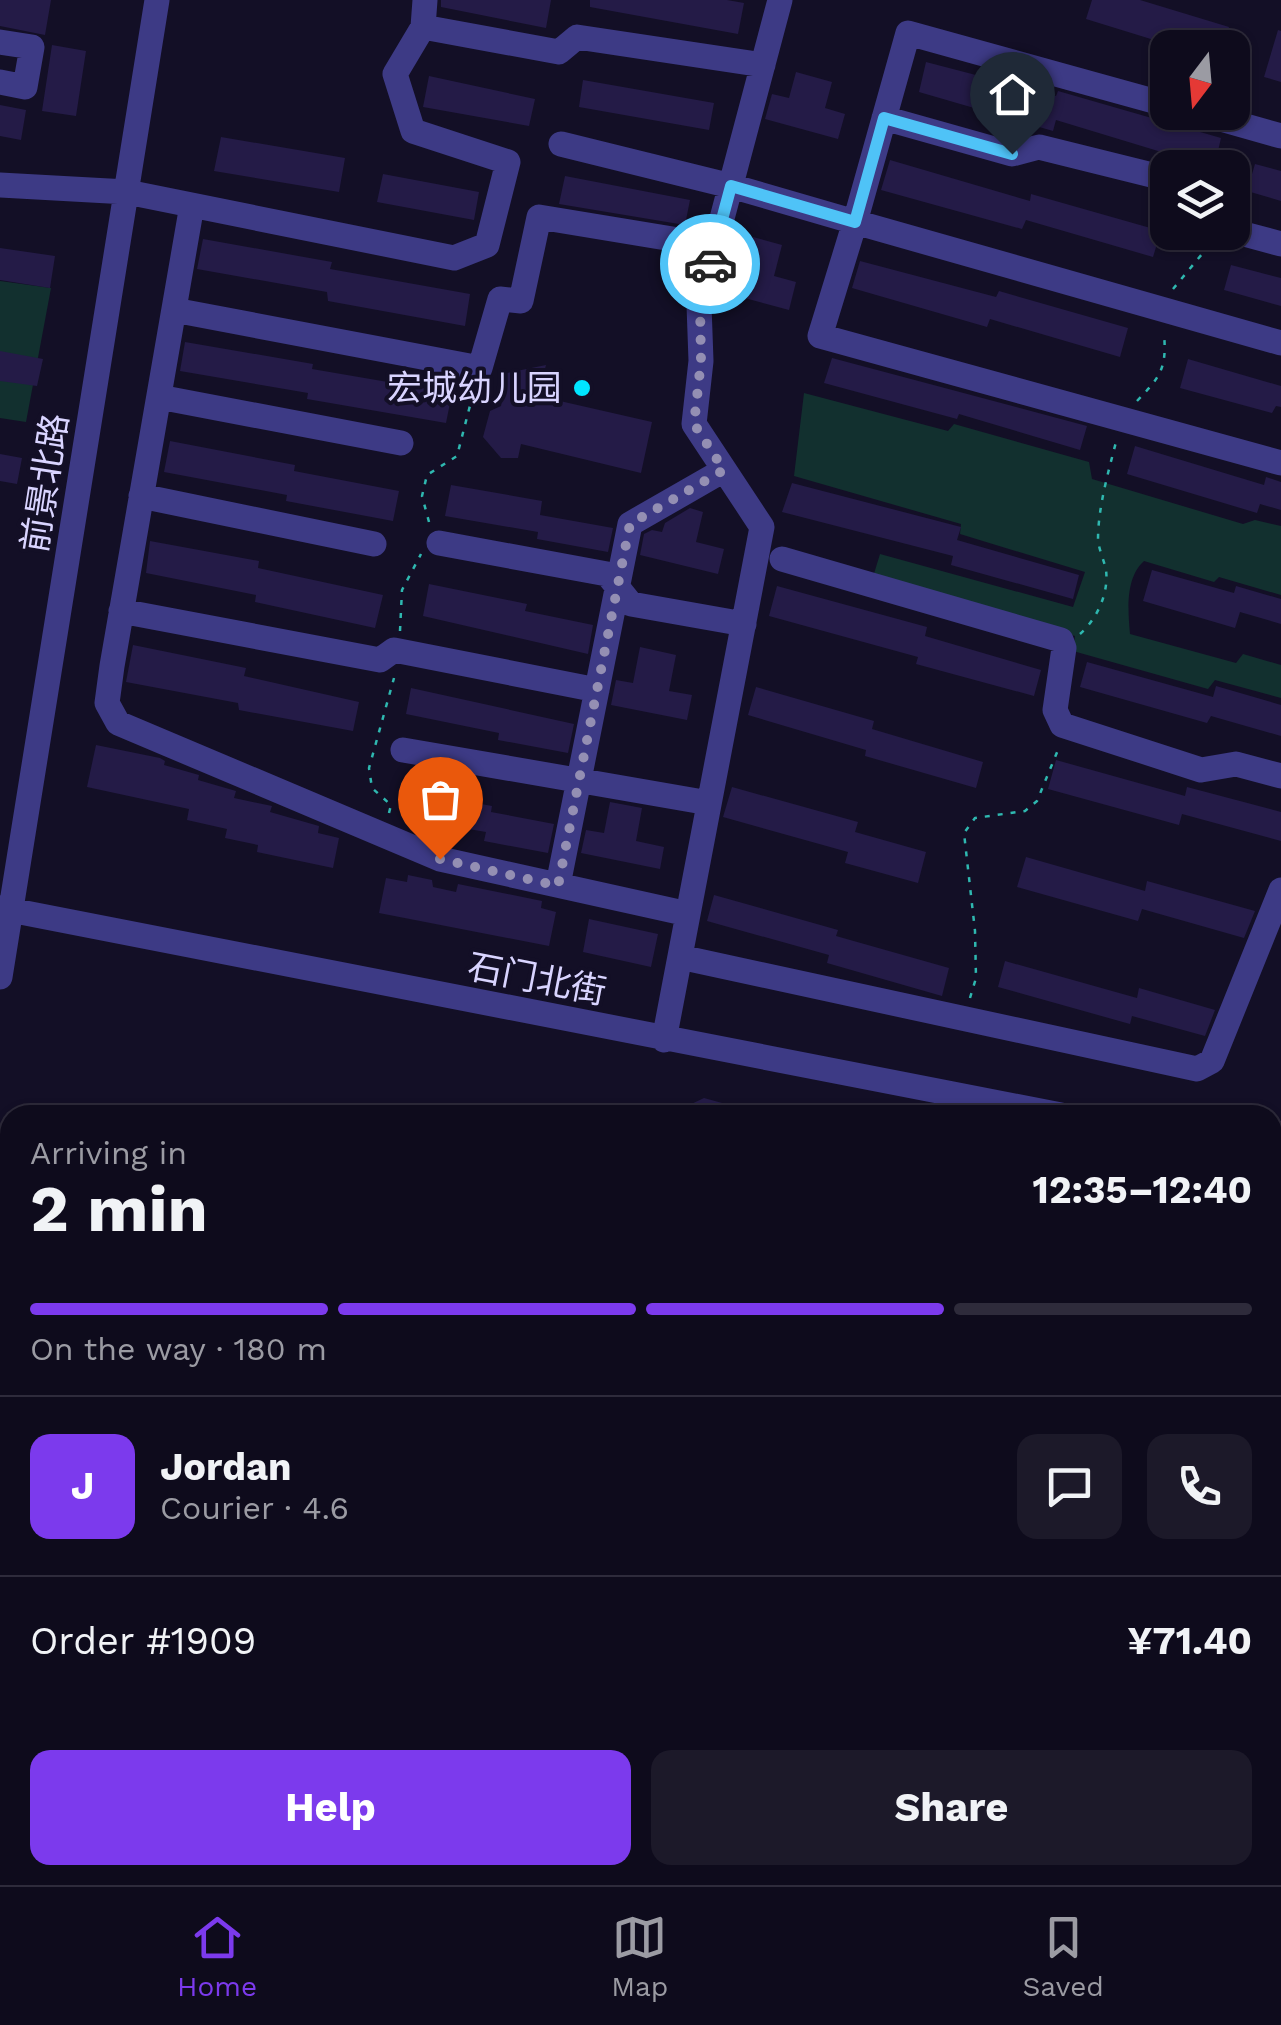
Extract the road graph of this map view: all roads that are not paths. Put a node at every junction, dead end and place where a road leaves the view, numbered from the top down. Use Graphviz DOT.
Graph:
graph roads {
  1 [pos="158,0"];
  2 [pos="424,0"];
  3 [pos="780,0"];
  4 [pos="423,27"];
  5 [pos="0,42"];
  6 [pos="763,64"];
  7 [pos="0,82"];
  8 [pos="1150,99"];
  9 [pos="884,118"];
  10 [pos="1250,127"];
  11 [pos="1281,136"];
  12 [pos="561,144"];
  13 [pos="1150,175"];
  14 [pos="0,185"];
  15 [pos="731,186"];
  16 [pos="127,192"];
  17 [pos="192,205"];
  18 [pos="855,222"];
  19 [pos="1250,236"];
  20 [pos="1281,244"];
  21 [pos="715,246"];
  22 [pos="174,310"];
  23 [pos="1281,343"];
  24 [pos="159,397"];
  25 [pos="401,444"];
  26 [pos="1281,463"];
  27 [pos="724,470"];
  28 [pos="142,496"];
  29 [pos="439,542"];
  30 [pos="374,544"];
  31 [pos="782,559"];
  32 [pos="618,586"];
  33 [pos="121,611"];
  34 [pos="744,624"];
  35 [pos="597,690"];
  36 [pos="403,750"];
  37 [pos="1281,776"];
  38 [pos="579,780"];
  39 [pos="709,803"];
  40 [pos="558,886"];
  41 [pos="1281,890"];
  42 [pos="6,910"];
  43 [pos="688,914"];
  44 [pos="680,958"];
  45 [pos="0,977"];
  46 [pos="664,1040"];
  47 [pos="1008,1105"];
  1 -- 16 [label="street, 前景北路"];
  2 -- 4 [label="street"];
  3 -- 6 [label="street"];
  4 -- 6 [label="street"];
  4 -- 17 [label="street"];
  5 -- 7 [label="street"];
  6 -- 15 [label="street"];
  8 -- 9 [label="street"];
  9 -- 13 [label="street"];
  9 -- 18 [label="street"];
  10 -- 11 [label="street"];
  12 -- 15 [label="street"];
  14 -- 16 [label="street"];
  15 -- 18 [label="street"];
  15 -- 21 [label="street"];
  16 -- 17 [label="street"];
  16 -- 42 [label="street, 前景北路"];
  17 -- 22 [label="street"];
  18 -- 23 [label="street"];
  18 -- 26 [label="street"];
  19 -- 20 [label="street"];
  21 -- 22 [label="street"];
  21 -- 27 [label="street"];
  22 -- 24 [label="street"];
  24 -- 25 [label="street"];
  24 -- 28 [label="street"];
  27 -- 32 [label="street"];
  27 -- 34 [label="street"];
  28 -- 30 [label="street"];
  28 -- 33 [label="street"];
  29 -- 32 [label="street"];
  31 -- 37 [label="street"];
  32 -- 34 [label="street"];
  32 -- 35 [label="street"];
  33 -- 35 [label="street"];
  33 -- 40 [label="street"];
  34 -- 39 [label="street"];
  35 -- 38 [label="street"];
  36 -- 38 [label="street"];
  38 -- 39 [label="street"];
  38 -- 40 [label="street"];
  39 -- 43 [label="street"];
  40 -- 43 [label="street"];
  41 -- 44 [label="street"];
  42 -- 45 [label="street, 前景北路"];
  42 -- 46 [label="street, 石门北街"];
  43 -- 44 [label="street"];
  44 -- 46 [label="street"];
  46 -- 47 [label="street, 石门北街"];
}
